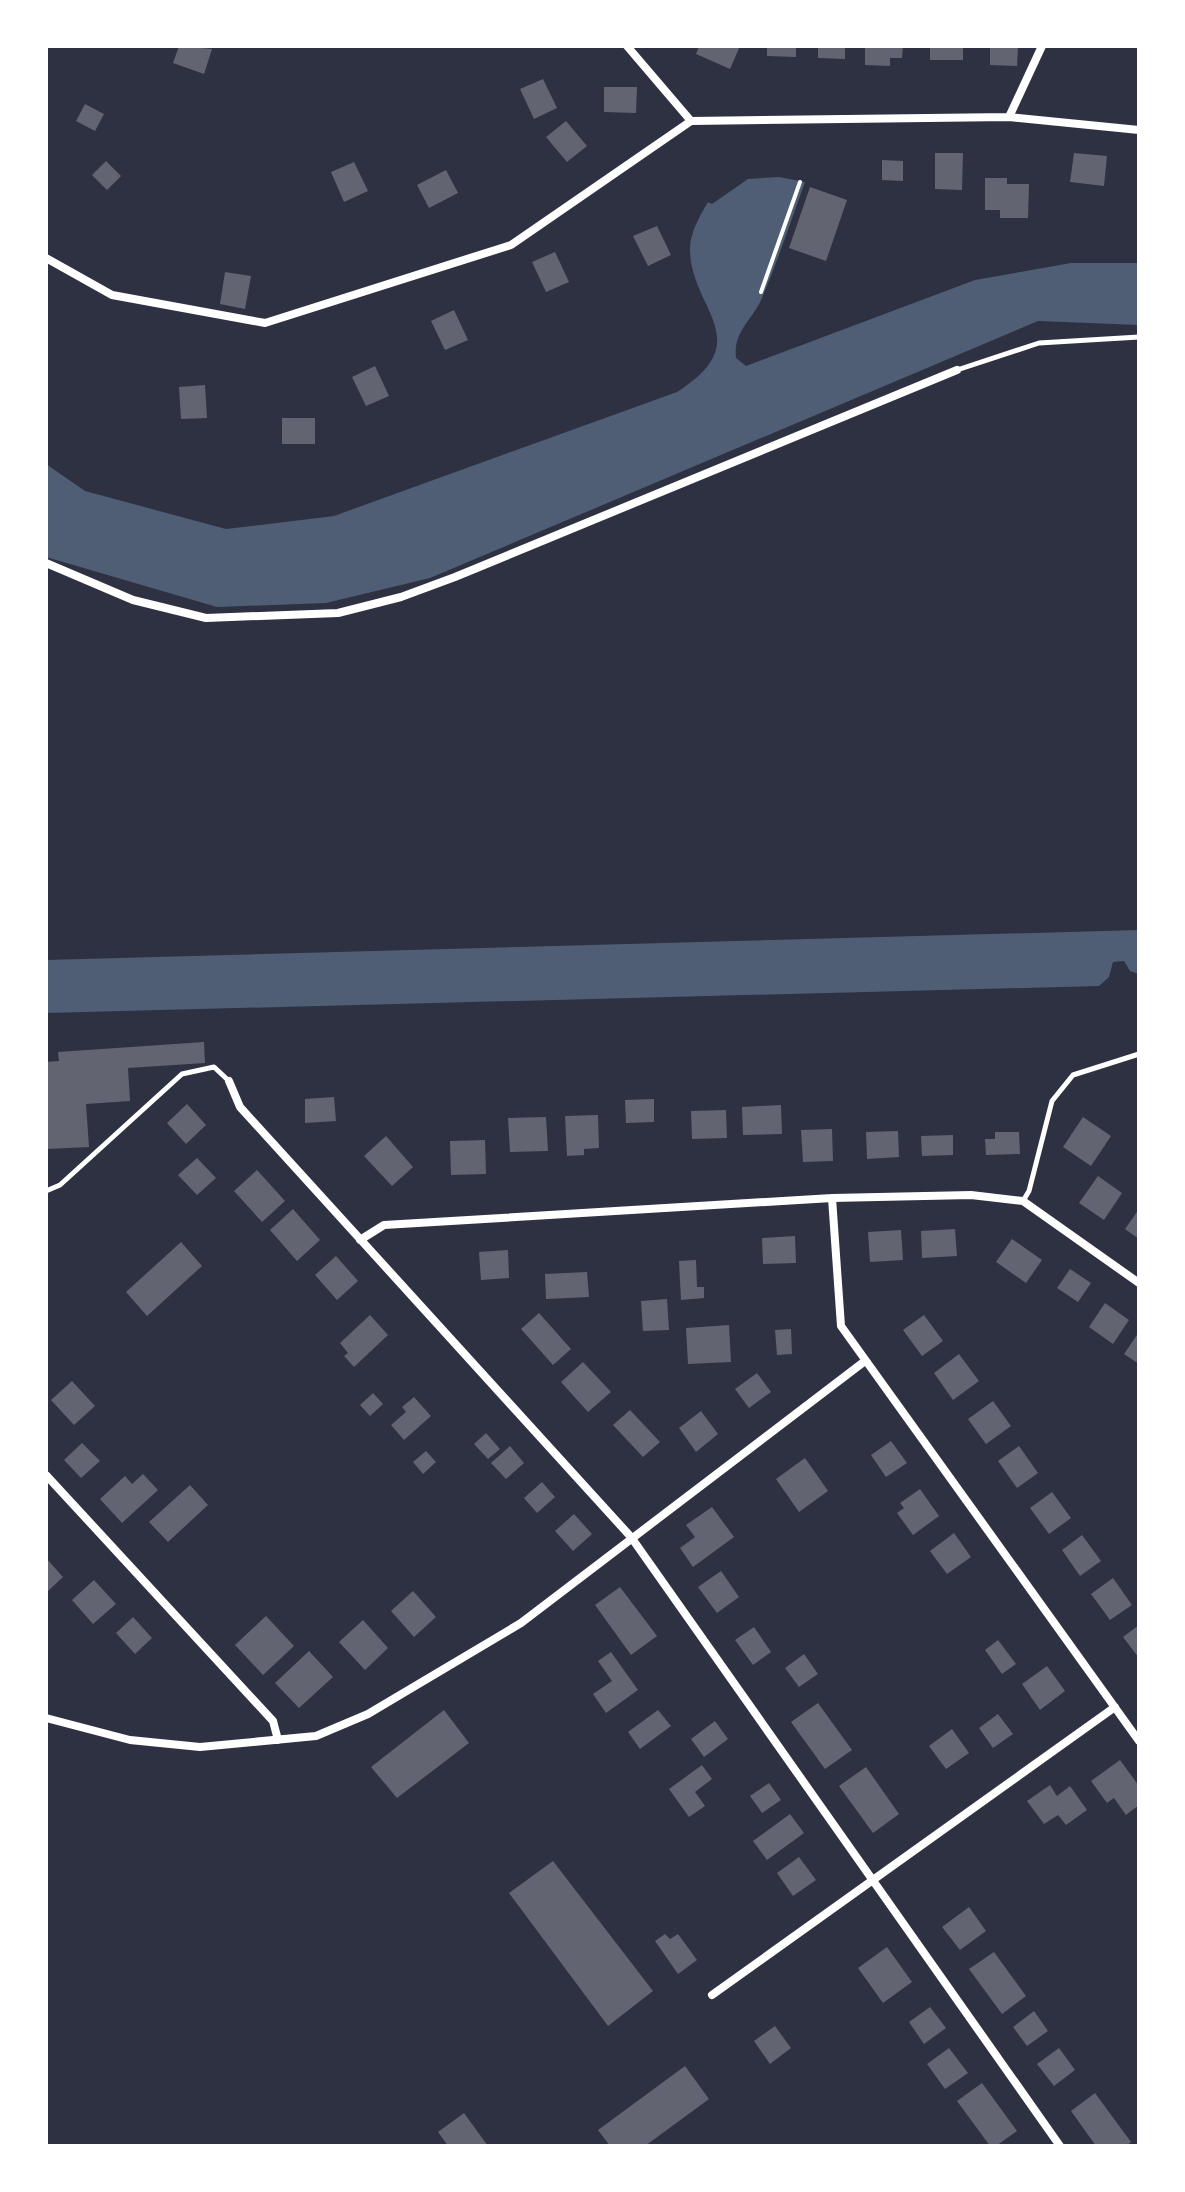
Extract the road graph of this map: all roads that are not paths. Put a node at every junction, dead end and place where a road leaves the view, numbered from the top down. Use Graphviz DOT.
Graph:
graph roads {
  1 [pos="627,46"];
  2 [pos="1042,46"];
  3 [pos="1009,117"];
  4 [pos="691,121"];
  5 [pos="1139,130"];
  6 [pos="46,258"];
  7 [pos="1139,337"];
  8 [pos="957,370"];
  9 [pos="46,563"];
  10 [pos="1139,1054"];
  11 [pos="229,1081"];
  12 [pos="46,1191"];
  13 [pos="832,1198"];
  14 [pos="1023,1201"];
  15 [pos="360,1240"];
  16 [pos="1139,1283"];
  17 [pos="865,1361"];
  18 [pos="46,1475"];
  19 [pos="631,1537"];
  20 [pos="1115,1707"];
  21 [pos="46,1718"];
  22 [pos="278,1740"];
  23 [pos="1139,1741"];
  24 [pos="871,1881"];
  25 [pos="712,1995"];
  26 [pos="1060,2146"];
  1 -- 4 [label="street"];
  2 -- 3 [label="street"];
  3 -- 4 [label="street"];
  3 -- 5 [label="street"];
  4 -- 6 [label="street"];
  7 -- 8 [label="lane"];
  8 -- 9 [label="street"];
  10 -- 14 [label="lane"];
  11 -- 12 [label="lane"];
  11 -- 15 [label="street"];
  13 -- 14 [label="street"];
  13 -- 15 [label="street"];
  13 -- 17 [label="street"];
  14 -- 16 [label="street"];
  15 -- 19 [label="street"];
  17 -- 19 [label="street"];
  17 -- 20 [label="street"];
  18 -- 22 [label="street"];
  19 -- 22 [label="street"];
  19 -- 24 [label="street"];
  20 -- 23 [label="street"];
  20 -- 24 [label="street"];
  21 -- 22 [label="street"];
  24 -- 25 [label="street"];
  24 -- 26 [label="street"];
}
